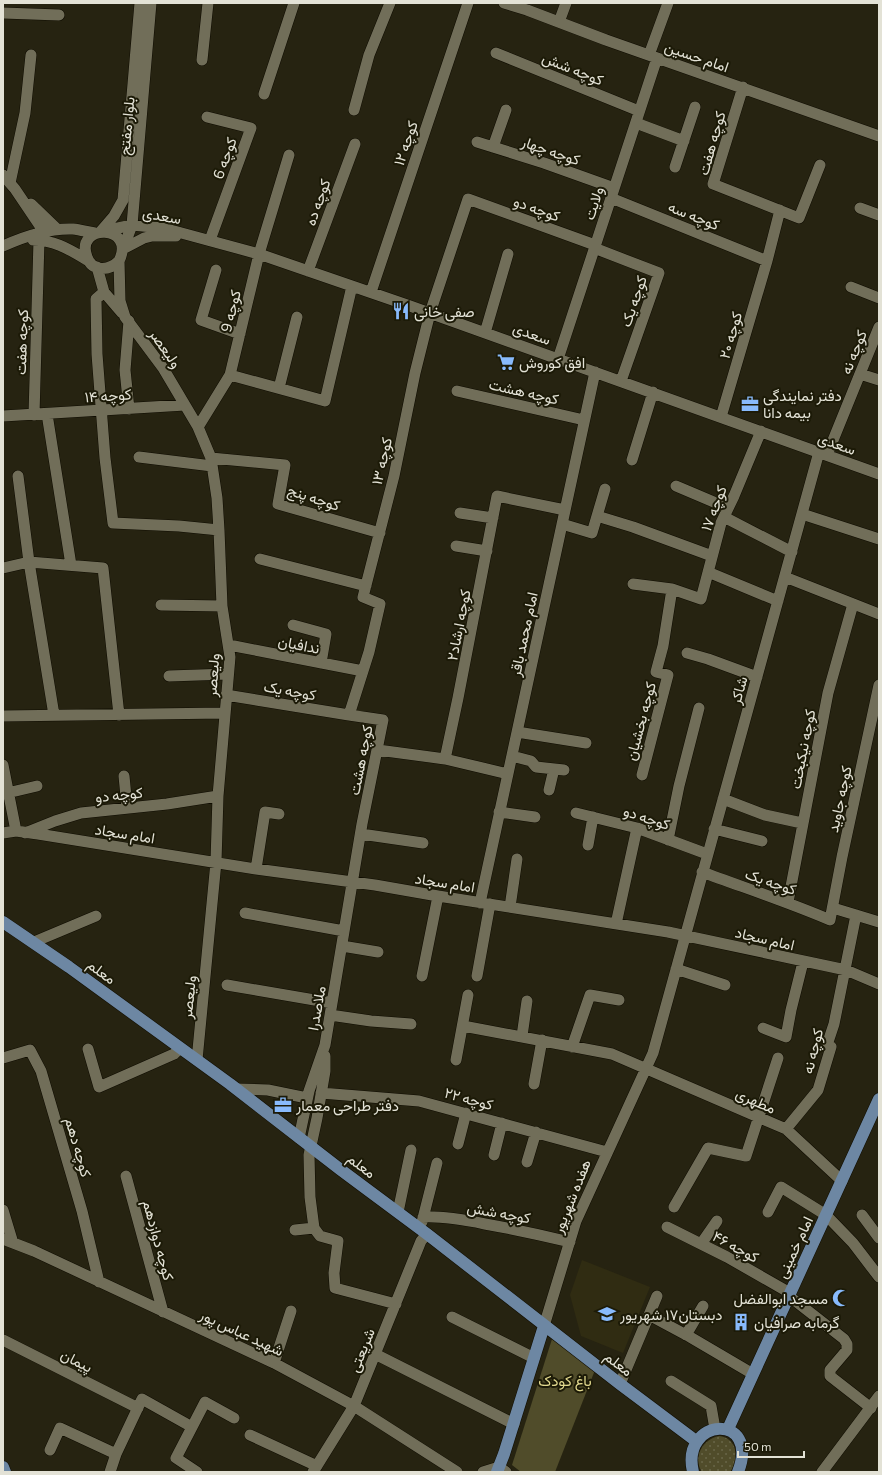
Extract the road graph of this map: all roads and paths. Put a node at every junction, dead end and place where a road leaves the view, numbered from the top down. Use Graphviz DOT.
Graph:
graph roads {
  1 [pos="140,3"];
  2 [pos="151,3"];
  3 [pos="208,3"];
  4 [pos="294,3"];
  5 [pos="390,3"];
  6 [pos="468,3"];
  7 [pos="504,3"];
  8 [pos="566,3"];
  9 [pos="668,3"];
  10 [pos="3,13"];
  11 [pos="59,15"];
  12 [pos="559,22"];
  13 [pos="496,53"];
  14 [pos="31,55"];
  15 [pos="653,56"];
  16 [pos="202,60"];
  17 [pos="742,87"];
  18 [pos="264,94"];
  19 [pos="695,107"];
  20 [pos="354,110"];
  21 [pos="506,110"];
  22 [pos="639,111"];
  23 [pos="208,118"];
  24 [pos="636,123"];
  25 [pos="879,136"];
  26 [pos="684,141"];
  27 [pos="477,142"];
  28 [pos="355,144"];
  29 [pos="493,147"];
  30 [pos="289,155"];
  31 [pos="820,165"];
  32 [pos="675,167"];
  33 [pos="8,184"];
  34 [pos="612,193"];
  35 [pos="860,208"];
  36 [pos="780,210"];
  37 [pos="879,215"];
  38 [pos="132,225"];
  39 [pos="57,229"];
  40 [pos="98,232"];
  41 [pos="41,236"];
  42 [pos="195,237"];
  43 [pos="210,240"];
  44 [pos="5,245"];
  45 [pos="595,246"];
  46 [pos="123,249"];
  47 [pos="259,254"];
  48 [pos="508,254"];
  49 [pos="119,261"];
  50 [pos="767,261"];
  51 [pos="93,264"];
  52 [pos="216,270"];
  53 [pos="308,271"];
  54 [pos="352,286"];
  55 [pos="851,287"];
  56 [pos="104,292"];
  57 [pos="371,292"];
  58 [pos="879,298"];
  59 [pos="430,313"];
  60 [pos="297,317"];
  61 [pos="127,319"];
  62 [pos="879,327"];
  63 [pos="485,333"];
  64 [pos="240,334"];
  65 [pos="558,359"];
  66 [pos="595,372"];
  67 [pos="860,374"];
  68 [pos="230,375"];
  69 [pos="879,380"];
  70 [pos="621,381"];
  71 [pos="279,388"];
  72 [pos="458,391"];
  73 [pos="653,392"];
  74 [pos="185,405"];
  75 [pos="128,409"];
  76 [pos="102,410"];
  77 [pos="47,414"];
  78 [pos="34,415"];
  79 [pos="3,416"];
  80 [pos="721,417"];
  81 [pos="584,420"];
  82 [pos="198,427"];
  83 [pos="761,431"];
  84 [pos="823,454"];
  85 [pos="139,457"];
  86 [pos="632,460"];
  87 [pos="211,462"];
  88 [pos="879,474"];
  89 [pos="18,476"];
  90 [pos="676,486"];
  91 [pos="605,489"];
  92 [pos="565,510"];
  93 [pos="460,513"];
  94 [pos="726,513"];
  95 [pos="802,514"];
  96 [pos="597,516"];
  97 [pos="493,518"];
  98 [pos="562,524"];
  99 [pos="219,530"];
  100 [pos="380,532"];
  101 [pos="879,539"];
  102 [pos="456,546"];
  103 [pos="487,551"];
  104 [pos="792,552"];
  105 [pos="712,556"];
  106 [pos="260,559"];
  107 [pos="29,562"];
  108 [pos="71,565"];
  109 [pos="3,568"];
  110 [pos="708,572"];
  111 [pos="785,577"];
  112 [pos="633,584"];
  113 [pos="366,586"];
  114 [pos="672,589"];
  115 [pos="778,601"];
  116 [pos="853,604"];
  117 [pos="161,605"];
  118 [pos="222,606"];
  119 [pos="879,614"];
  120 [pos="293,625"];
  121 [pos="229,645"];
  122 [pos="687,653"];
  123 [pos="321,663"];
  124 [pos="363,671"];
  125 [pos="228,674"];
  126 [pos="169,676"];
  127 [pos="757,677"];
  128 [pos="879,686"];
  129 [pos="226,695"];
  130 [pos="699,708"];
  131 [pos="224,713"];
  132 [pos="54,715"];
  133 [pos="119,715"];
  134 [pos="3,716"];
  135 [pos="349,716"];
  136 [pos="517,732"];
  137 [pos="586,743"];
  138 [pos="378,750"];
  139 [pos="512,756"];
  140 [pos="445,759"];
  141 [pos="3,765"];
  142 [pos="508,774"];
  143 [pos="642,775"];
  144 [pos="124,776"];
  145 [pos="37,786"];
  146 [pos="549,790"];
  147 [pos="6,794"];
  148 [pos="218,796"];
  149 [pos="722,799"];
  150 [pos="127,807"];
  151 [pos="500,812"];
  152 [pos="576,813"];
  153 [pos="279,814"];
  154 [pos="535,817"];
  155 [pos="593,817"];
  156 [pos="802,823"];
  157 [pos="637,828"];
  158 [pos="714,829"];
  159 [pos="20,832"];
  160 [pos="3,833"];
  161 [pos="360,834"];
  162 [pos="668,840"];
  163 [pos="762,841"];
  164 [pos="423,843"];
  165 [pos="588,845"];
  166 [pos="707,854"];
  167 [pos="517,859"];
  168 [pos="216,862"];
  169 [pos="256,869"];
  170 [pos="702,872"];
  171 [pos="353,882"];
  172 [pos="438,896"];
  173 [pos="788,902"];
  174 [pos="485,903"];
  175 [pos="510,907"];
  176 [pos="833,908"];
  177 [pos="246,913"];
  178 [pos="856,914"];
  179 [pos="96,916"];
  180 [pos="830,920"];
  181 [pos="3,922"];
  182 [pos="879,922"];
  183 [pos="616,924"];
  184 [pos="344,932"];
  185 [pos="685,936"];
  186 [pos="34,942"];
  187 [pos="342,946"];
  188 [pos="378,952"];
  189 [pos="803,962"];
  190 [pos="676,969"];
  191 [pos="846,970"];
  192 [pos="422,976"];
  193 [pos="477,976"];
  194 [pos="879,984"];
  195 [pos="228,985"];
  196 [pos="725,985"];
  197 [pos="468,995"];
  198 [pos="619,1000"];
  199 [pos="527,1001"];
  200 [pos="332,1003"];
  201 [pos="330,1015"];
  202 [pos="411,1024"];
  203 [pos="463,1026"];
  204 [pos="763,1028"];
  205 [pos="522,1036"];
  206 [pos="542,1040"];
  207 [pos="325,1045"];
  208 [pos="572,1047"];
  209 [pos="180,1048"];
  210 [pos="88,1049"];
  211 [pos="3,1058"];
  212 [pos="778,1058"];
  213 [pos="197,1060"];
  214 [pos="456,1060"];
  215 [pos="646,1068"];
  216 [pos="534,1084"];
  217 [pos="237,1090"];
  218 [pos="321,1094"];
  219 [pos="307,1098"];
  220 [pos="879,1100"];
  221 [pos="466,1113"];
  222 [pos="759,1118"];
  223 [pos="502,1123"];
  224 [pos="786,1130"];
  225 [pos="536,1132"];
  226 [pos="299,1138"];
  227 [pos="458,1144"];
  228 [pos="311,1147"];
  229 [pos="411,1150"];
  230 [pos="607,1152"];
  231 [pos="494,1155"];
  232 [pos="527,1162"];
  233 [pos="437,1163"];
  234 [pos="126,1176"];
  235 [pos="842,1181"];
  236 [pos="674,1207"];
  237 [pos="3,1210"];
  238 [pos="398,1212"];
  239 [pos="768,1212"];
  240 [pos="826,1215"];
  241 [pos="862,1215"];
  242 [pos="717,1221"];
  243 [pos="423,1226"];
  244 [pos="667,1227"];
  245 [pos="314,1228"];
  246 [pos="295,1230"];
  247 [pos="879,1238"];
  248 [pos="8,1241"];
  249 [pos="570,1242"];
  250 [pos="701,1244"];
  251 [pos="876,1263"];
  252 [pos="879,1277"];
  253 [pos="99,1282"];
  254 [pos="789,1295"];
  255 [pos="657,1296"];
  256 [pos="396,1304"];
  257 [pos="703,1306"];
  258 [pos="291,1310"];
  259 [pos="163,1312"];
  260 [pos="649,1315"];
  261 [pos="452,1317"];
  262 [pos="544,1326"];
  263 [pos="686,1335"];
  264 [pos="3,1340"];
  265 [pos="375,1354"];
  266 [pos="534,1358"];
  267 [pos="274,1363"];
  268 [pos="753,1374"];
  269 [pos="671,1382"];
  270 [pos="620,1384"];
  271 [pos="879,1396"];
  272 [pos="140,1404"];
  273 [pos="354,1406"];
  274 [pos="871,1408"];
  275 [pos="234,1418"];
  276 [pos="514,1424"];
  277 [pos="192,1427"];
  278 [pos="721,1429"];
  279 [pos="250,1435"];
  280 [pos="696,1441"];
  281 [pos="50,1450"];
  282 [pos="116,1454"];
  283 [pos="3,1467"];
  284 [pos="315,1469"];
  285 [pos="501,1470"];
  286 [pos="5,1472"];
  287 [pos="110,1472"];
  288 [pos="197,1472"];
  289 [pos="457,1472"];
  290 [pos="483,1472"];
  291 [pos="693,1472"];
  292 [pos="738,1472"];
  293 [pos="822,1472"];
  1 -- 40 [label="street, بلوار مفتح"];
  2 -- 38 [label="street, بلوار مفتح"];
  3 -- 16 [label="street"];
  4 -- 18 [label="street"];
  5 -- 20 [label="street"];
  6 -- 57 [label="street, کوچه ۱۲"];
  7 -- 12 [label="street, امام حسین"];
  8 -- 12 [label="street"];
  9 -- 15 [label="street, ولایت"];
  10 -- 11 [label="street"];
  12 -- 15 [label="street, امام حسین"];
  13 -- 22 [label="street, کوچه شش"];
  14 -- 33 [label="street"];
  15 -- 17 [label="street, امام حسین"];
  15 -- 22 [label="street, ولایت"];
  17 -- 25 [label="street, امام حسین"];
  17 -- 36 [label="street, کوچه هفت"];
  19 -- 26 [label="street"];
  21 -- 29 [label="street"];
  22 -- 24 [label="street, ولایت"];
  23 -- 43 [label="street, کوچه 6"];
  24 -- 26 [label="street"];
  24 -- 34 [label="street, ولایت"];
  26 -- 32 [label="street"];
  27 -- 29 [label="street, کوچه چهار"];
  28 -- 53 [label="street, کوچه ده"];
  29 -- 34 [label="street, کوچه چهار"];
  30 -- 47 [label="street, کوچه 9"];
  31 -- 36 [label="street"];
  33 -- 39 [label="street"];
  33 -- 41 [label="street"];
  34 -- 45 [label="street, ولایت"];
  34 -- 50 [label="street, کوچه سه"];
  35 -- 37 [label="street"];
  36 -- 50 [label="street, کوچه ۲۰"];
  38 -- 40 [label="street, سعدی"];
  38 -- 42 [label="street, سعدی"];
  38 -- 46 [label="street, بلوار مفتح"];
  39 -- 40 [label="street"];
  39 -- 41 [label="street"];
  40 -- 46 [label="street"];
  40 -- 51 [label="street"];
  41 -- 44 [label="street"];
  41 -- 51 [label="street"];
  41 -- 78 [label="street, کوچه هفت"];
  42 -- 43 [label="street, سعدی"];
  42 -- 46 [label="street, سعدی"];
  43 -- 47 [label="street, سعدی"];
  45 -- 59 [label="street, کوچه دو"];
  45 -- 65 [label="street, ولایت"];
  45 -- 70 [label="street, کوچه یک"];
  46 -- 49 [label="street"];
  47 -- 53 [label="street, سعدی"];
  47 -- 64 [label="street, کوچه 9"];
  48 -- 63 [label="street"];
  49 -- 51 [label="street"];
  49 -- 61 [label="street, ولیعصر"];
  50 -- 80 [label="street, کوچه ۲۰"];
  51 -- 56 [label="street, ولیعصر"];
  52 -- 64 [label="street"];
  53 -- 54 [label="street, سعدی"];
  54 -- 57 [label="street, سعدی"];
  54 -- 71 [label="street"];
  55 -- 58 [label="street"];
  56 -- 61 [label="street, ولیعصر"];
  56 -- 76 [label="street"];
  57 -- 59 [label="street, سعدی"];
  59 -- 63 [label="street, سعدی"];
  59 -- 100 [label="street, کوچه ۱۳"];
  60 -- 71 [label="street"];
  61 -- 74 [label="street, ولیعصر"];
  61 -- 75 [label="street"];
  62 -- 67 [label="street, کوچه نه"];
  63 -- 65 [label="street, سعدی"];
  64 -- 68 [label="street, کوچه 9"];
  65 -- 66 [label="street, سعدی"];
  66 -- 70 [label="street, سعدی"];
  66 -- 81 [label="street, امام محمد باقر"];
  67 -- 69 [label="street"];
  67 -- 84 [label="street, کوچه نه"];
  68 -- 71 [label="street"];
  68 -- 82 [label="street"];
  70 -- 73 [label="street, سعدی"];
  72 -- 81 [label="street, کوچه هشت"];
  73 -- 80 [label="street, سعدی"];
  73 -- 86 [label="street"];
  74 -- 75 [label="street, کوچه ۱۴"];
  74 -- 82 [label="street, ولیعصر"];
  75 -- 76 [label="street, کوچه ۱۴"];
  76 -- 77 [label="street, کوچه ۱۴"];
  76 -- 99 [label="street"];
  77 -- 78 [label="street, کوچه ۱۴"];
  77 -- 108 [label="street"];
  78 -- 79 [label="street"];
  80 -- 83 [label="street, سعدی"];
  81 -- 92 [label="street, امام محمد باقر"];
  82 -- 87 [label="street, ولیعصر"];
  83 -- 84 [label="street, سعدی"];
  83 -- 94 [label="street, کوچه ۱۷"];
  84 -- 88 [label="street, سعدی"];
  84 -- 95 [label="street, شاکر"];
  85 -- 87 [label="street"];
  87 -- 99 [label="street, ولیعصر"];
  87 -- 100 [label="street, کوچه پنج"];
  89 -- 107 [label="street"];
  90 -- 94 [label="street"];
  91 -- 96 [label="street"];
  92 -- 97 [label="street, کوچه ارشاد۲"];
  92 -- 98 [label="street, امام محمد باقر"];
  93 -- 97 [label="street"];
  94 -- 104 [label="street"];
  94 -- 105 [label="street, کوچه ۱۷"];
  95 -- 101 [label="street"];
  95 -- 104 [label="street, شاکر"];
  96 -- 98 [label="street"];
  96 -- 105 [label="street"];
  97 -- 103 [label="street, کوچه ارشاد۲"];
  98 -- 136 [label="street, امام محمد باقر"];
  99 -- 118 [label="street, ولیعصر"];
  100 -- 113 [label="street, کوچه ۱۳"];
  102 -- 103 [label="street"];
  103 -- 140 [label="street, کوچه ارشاد۲"];
  104 -- 111 [label="street, شاکر"];
  105 -- 110 [label="street, کوچه ۱۷"];
  106 -- 113 [label="street"];
  107 -- 108 [label="street"];
  107 -- 109 [label="street"];
  107 -- 132 [label="street"];
  108 -- 133 [label="street"];
  110 -- 114 [label="street, کوچه ۱۷"];
  110 -- 115 [label="street"];
  111 -- 115 [label="street, شاکر"];
  111 -- 116 [label="street"];
  112 -- 114 [label="street"];
  113 -- 124 [label="street, کوچه هشت"];
  114 -- 143 [label="street, کوچه بخشیان"];
  115 -- 127 [label="street, شاکر"];
  116 -- 119 [label="street"];
  116 -- 156 [label="street, کوچه نیکبخت"];
  117 -- 118 [label="street"];
  118 -- 121 [label="street, ولیعصر"];
  120 -- 123 [label="street"];
  121 -- 123 [label="street, ندافیان"];
  121 -- 125 [label="street, ولیعصر"];
  122 -- 127 [label="street"];
  123 -- 124 [label="street, ندافیان"];
  124 -- 135 [label="street, کوچه هشت"];
  125 -- 126 [label="street"];
  125 -- 129 [label="street, ولیعصر"];
  127 -- 149 [label="street, شاکر"];
  128 -- 176 [label="street, کوچه جاوید"];
  129 -- 131 [label="street, ولیعصر"];
  129 -- 135 [label="street, کوچه یک"];
  130 -- 162 [label="street"];
  131 -- 133 [label="street"];
  131 -- 148 [label="street, ولیعصر"];
  132 -- 133 [label="street"];
  132 -- 134 [label="street"];
  135 -- 138 [label="street, کوچه هشت"];
  136 -- 137 [label="street"];
  136 -- 139 [label="street, امام محمد باقر"];
  138 -- 140 [label="street"];
  138 -- 161 [label="street, کوچه هشت"];
  139 -- 142 [label="street, امام محمد باقر"];
  139 -- 146 [label="street"];
  140 -- 142 [label="street"];
  141 -- 147 [label="street"];
  142 -- 151 [label="street, امام محمد باقر"];
  144 -- 150 [label="street"];
  145 -- 147 [label="street"];
  147 -- 159 [label="street"];
  148 -- 150 [label="street, کوچه دو"];
  148 -- 168 [label="street, ولیعصر"];
  149 -- 156 [label="street"];
  149 -- 158 [label="street, شاکر"];
  150 -- 159 [label="street, کوچه دو"];
  151 -- 154 [label="street"];
  151 -- 174 [label="street, امام محمد باقر"];
  152 -- 155 [label="street, کوچه دو"];
  153 -- 169 [label="street"];
  155 -- 157 [label="street, کوچه دو"];
  155 -- 165 [label="street"];
  156 -- 173 [label="street, کوچه نیکبخت"];
  157 -- 162 [label="street, کوچه دو"];
  157 -- 183 [label="street"];
  158 -- 163 [label="street"];
  158 -- 166 [label="street, شاکر"];
  159 -- 160 [label="street, امام سجاد"];
  159 -- 168 [label="street, امام سجاد"];
  161 -- 164 [label="street"];
  161 -- 171 [label="street, کوچه هشت"];
  162 -- 166 [label="street, کوچه دو"];
  166 -- 170 [label="street, شاکر"];
  167 -- 175 [label="street"];
  168 -- 169 [label="street, امام سجاد"];
  168 -- 213 [label="street, ولیعصر"];
  169 -- 171 [label="street, امام سجاد"];
  170 -- 173 [label="street, کوچه یک"];
  170 -- 185 [label="street, شاکر"];
  171 -- 172 [label="street, امام سجاد"];
  171 -- 184 [label="street, ملاصدرا"];
  172 -- 174 [label="street, امام سجاد"];
  172 -- 192 [label="street"];
  173 -- 180 [label="street, کوچه یک"];
  174 -- 175 [label="street, امام سجاد"];
  174 -- 193 [label="street"];
  175 -- 183 [label="street, امام سجاد"];
  176 -- 178 [label="street"];
  176 -- 180 [label="street, کوچه جاوید"];
  177 -- 184 [label="street"];
  178 -- 182 [label="street"];
  178 -- 191 [label="street, کوچه نه"];
  179 -- 186 [label="street"];
  181 -- 186 [label="main road, معلم"];
  183 -- 185 [label="street, امام سجاد"];
  184 -- 187 [label="street, ملاصدرا"];
  185 -- 189 [label="street, امام سجاد"];
  185 -- 190 [label="street, هفده شهریور"];
  186 -- 209 [label="main road, معلم"];
  187 -- 188 [label="street"];
  187 -- 200 [label="street, ملاصدرا"];
  189 -- 191 [label="street, امام سجاد"];
  189 -- 204 [label="street"];
  190 -- 196 [label="street"];
  190 -- 215 [label="street, هفده شهریور"];
  191 -- 194 [label="street, امام سجاد"];
  191 -- 224 [label="street, کوچه نه"];
  195 -- 200 [label="street"];
  197 -- 203 [label="street"];
  198 -- 208 [label="street"];
  199 -- 205 [label="street"];
  200 -- 201 [label="street, ملاصدرا"];
  201 -- 202 [label="street"];
  201 -- 207 [label="street, ملاصدرا"];
  203 -- 205 [label="street, مطهری"];
  203 -- 214 [label="street"];
  205 -- 206 [label="street, مطهری"];
  206 -- 208 [label="street, مطهری"];
  206 -- 216 [label="street"];
  207 -- 218 [label="street"];
  207 -- 219 [label="street, ملاصدرا"];
  208 -- 215 [label="street, مطهری"];
  209 -- 210 [label="street"];
  209 -- 213 [label="main road, معلم"];
  211 -- 253 [label="street, کوچه دهم"];
  212 -- 222 [label="street"];
  213 -- 217 [label="main road, معلم"];
  215 -- 222 [label="street, مطهری"];
  215 -- 230 [label="street, هفده شهریور"];
  217 -- 219 [label="street"];
  217 -- 226 [label="main road, معلم"];
  218 -- 221 [label="street, کوچه ۲۲"];
  218 -- 228 [label="street"];
  219 -- 226 [label="street, ملاصدرا"];
  220 -- 235 [label="main road, امام خمینی"];
  221 -- 223 [label="street, کوچه ۲۲"];
  221 -- 227 [label="street"];
  222 -- 224 [label="street, مطهری"];
  222 -- 236 [label="street"];
  223 -- 225 [label="street, کوچه ۲۲"];
  223 -- 231 [label="street"];
  224 -- 235 [label="street, مطهری"];
  225 -- 230 [label="street, کوچه ۲۲"];
  225 -- 232 [label="street"];
  226 -- 228 [label="main road, معلم"];
  228 -- 238 [label="main road, معلم"];
  228 -- 245 [label="street"];
  229 -- 238 [label="street"];
  230 -- 249 [label="street, هفده شهریور"];
  233 -- 243 [label="street, شریعتی"];
  234 -- 259 [label="street, کوچه دوازدهم"];
  235 -- 240 [label="main road, امام خمینی"];
  237 -- 248 [label="street"];
  238 -- 243 [label="main road, معلم"];
  239 -- 240 [label="street"];
  240 -- 251 [label="street"];
  240 -- 254 [label="main road, امام خمینی"];
  241 -- 247 [label="street"];
  242 -- 250 [label="street"];
  243 -- 249 [label="street, کوچه شش"];
  243 -- 256 [label="street, شریعتی"];
  243 -- 262 [label="main road, معلم"];
  244 -- 250 [label="street, کوچه ۴۶"];
  245 -- 246 [label="street"];
  245 -- 256 [label="street"];
  248 -- 253 [label="street, شهید عباس پور"];
  249 -- 262 [label="street, هفده شهریور"];
  250 -- 254 [label="street, کوچه ۴۶"];
  251 -- 252 [label="street"];
  253 -- 259 [label="street, شهید عباس پور"];
  254 -- 268 [label="main road, امام خمینی"];
  254 -- 274 [label="street, کوچه ۴۶"];
  255 -- 260 [label="street"];
  256 -- 265 [label="street, شریعتی"];
  257 -- 263 [label="street"];
  258 -- 267 [label="street"];
  259 -- 267 [label="street, شهید عباس پور"];
  260 -- 263 [label="street"];
  260 -- 270 [label="street"];
  261 -- 266 [label="street"];
  262 -- 266 [label="main road, هفده شهریور"];
  262 -- 270 [label="main road, معلم"];
  263 -- 268 [label="street"];
  264 -- 272 [label="street, پیمان"];
  265 -- 273 [label="street, شریعتی"];
  265 -- 276 [label="street"];
  266 -- 276 [label="main road, هفده شهریور"];
  267 -- 273 [label="street, شهید عباس پور"];
  268 -- 278 [label="main road, امام خمینی"];
  269 -- 278 [label="street"];
  270 -- 280 [label="main road, معلم"];
  271 -- 274 [label="street"];
  272 -- 277 [label="street, پیمان"];
  272 -- 282 [label="street"];
  273 -- 284 [label="street, شریعتی"];
  273 -- 289 [label="street, شهید عباس پور"];
  274 -- 293 [label="street"];
  275 -- 277 [label="street"];
  276 -- 285 [label="main road, هفده شهریور"];
  277 -- 288 [label="street"];
  278 -- 280 [label="main road"];
  278 -- 292 [label="main road"];
  279 -- 284 [label="street"];
  280 -- 291 [label="main road"];
  281 -- 282 [label="street"];
  282 -- 287 [label="street"];
  283 -- 286 [label="main road"];
  285 -- 290 [label="street"];
}
